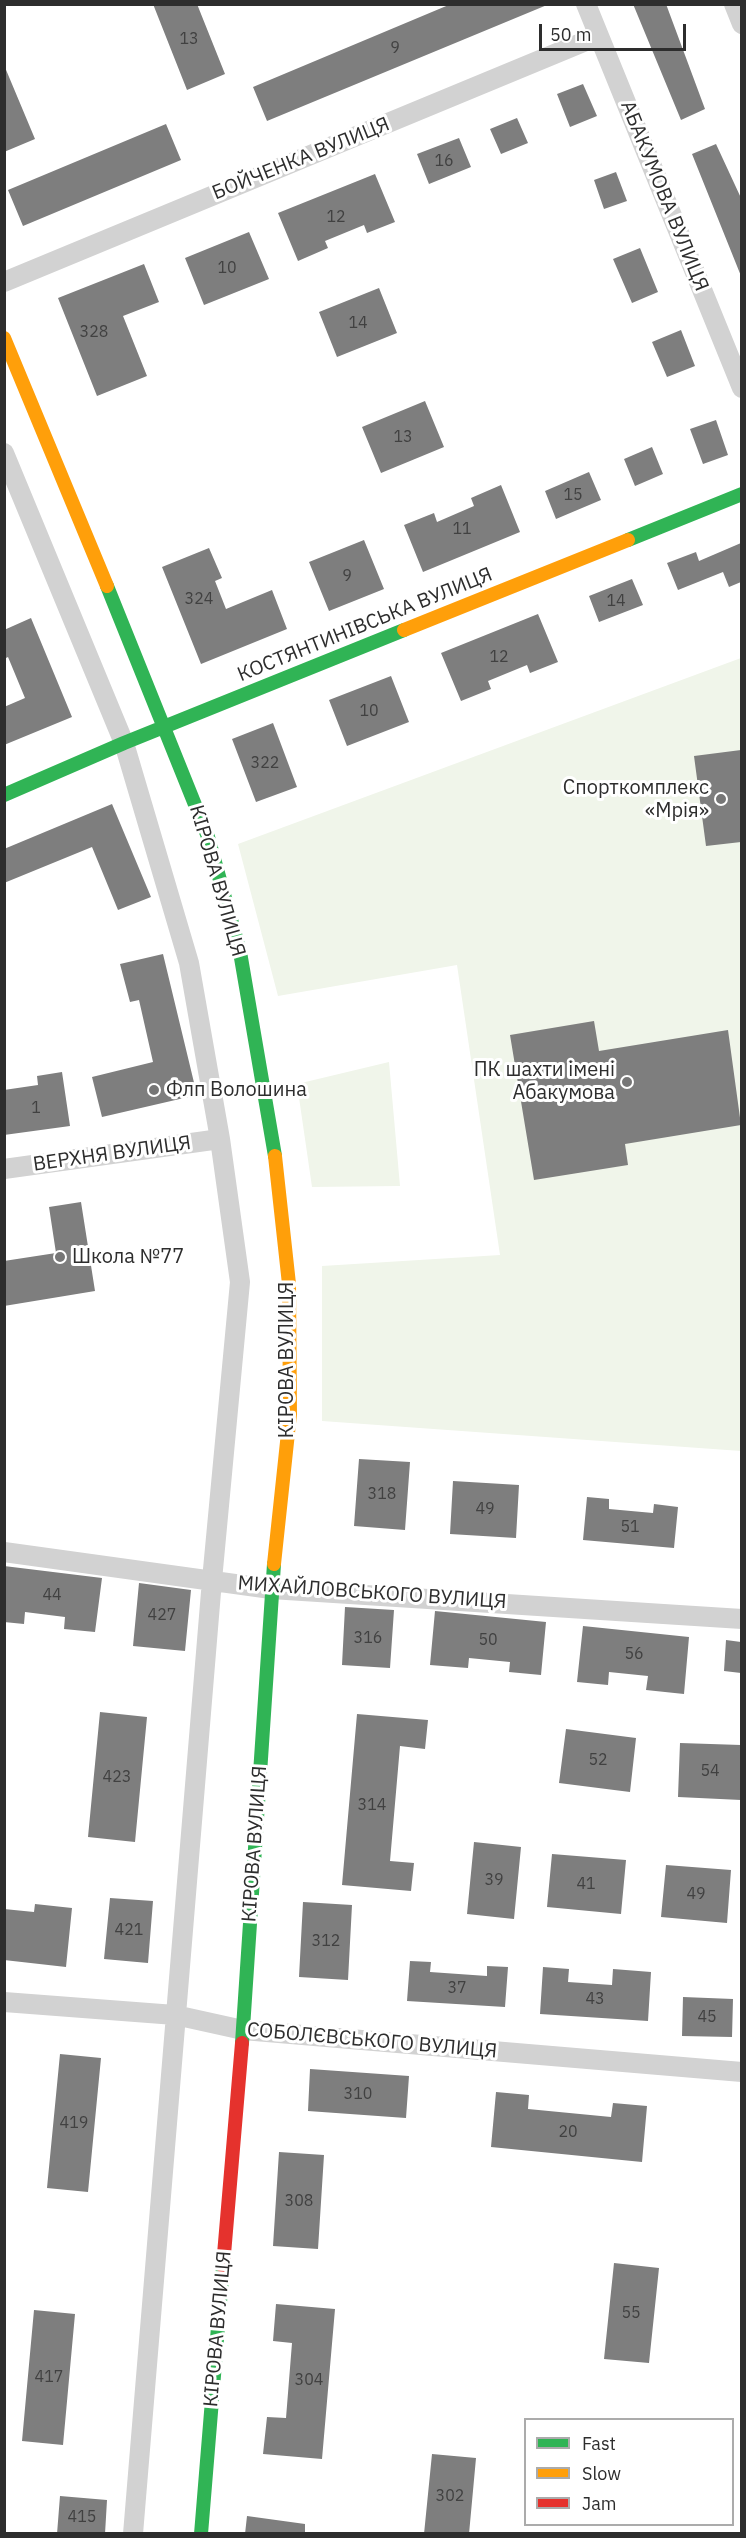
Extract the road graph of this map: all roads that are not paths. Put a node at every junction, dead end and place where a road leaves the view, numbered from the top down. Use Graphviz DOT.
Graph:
graph roads {
  1 [pos="586,4"];
  2 [pos="734,4"];
  3 [pos="741,24"];
  4 [pos="598,36"];
  5 [pos="4,282"];
  6 [pos="4,338"];
  7 [pos="741,388"];
  8 [pos="4,453"];
  9 [pos="741,494"];
  10 [pos="165,727"];
  11 [pos="124,743"];
  12 [pos="4,795"];
  13 [pos="220,1138"];
  14 [pos="4,1169"];
  15 [pos="4,1552"];
  16 [pos="212,1580"];
  17 [pos="271,1589"];
  18 [pos="741,1619"];
  19 [pos="4,2002"];
  20 [pos="175,2015"];
  21 [pos="243,2030"];
  22 [pos="741,2072"];
  23 [pos="133,2534"];
  24 [pos="201,2534"];
  1 -- 4 [label="street, АБАКУМОВА ВУЛИЦЯ"];
  2 -- 3 [label="street"];
  4 -- 5 [label="street, БОЙЧЕНКА ВУЛИЦЯ"];
  4 -- 7 [label="street, АБАКУМОВА ВУЛИЦЯ"];
  6 -- 10 [label="street, КІРОВА ВУЛИЦЯ"];
  8 -- 11 [label="street"];
  9 -- 10 [label="street, КОСТЯНТИНІВСЬКА ВУЛИЦЯ"];
  10 -- 11 [label="street, КОСТЯНТИНІВСЬКА ВУЛИЦЯ"];
  10 -- 17 [label="street, КІРОВА ВУЛИЦЯ"];
  11 -- 12 [label="street, КОСТЯНТИНІВСЬКА ВУЛИЦЯ"];
  11 -- 13 [label="street"];
  13 -- 14 [label="street, ВЕРХНЯ ВУЛИЦЯ"];
  13 -- 16 [label="street"];
  15 -- 16 [label="street, МИХАЙЛОВСЬКОГО ВУЛИЦЯ"];
  16 -- 17 [label="street, МИХАЙЛОВСЬКОГО ВУЛИЦЯ"];
  16 -- 20 [label="street"];
  17 -- 18 [label="street, МИХАЙЛОВСЬКОГО ВУЛИЦЯ"];
  17 -- 21 [label="street, КІРОВА ВУЛИЦЯ"];
  19 -- 20 [label="street, СОБОЛЄВСЬКОГО ВУЛИЦЯ"];
  20 -- 21 [label="street, СОБОЛЄВСЬКОГО ВУЛИЦЯ"];
  20 -- 23 [label="street"];
  21 -- 22 [label="street, СОБОЛЄВСЬКОГО ВУЛИЦЯ"];
  21 -- 24 [label="street, КІРОВА ВУЛИЦЯ"];
}
